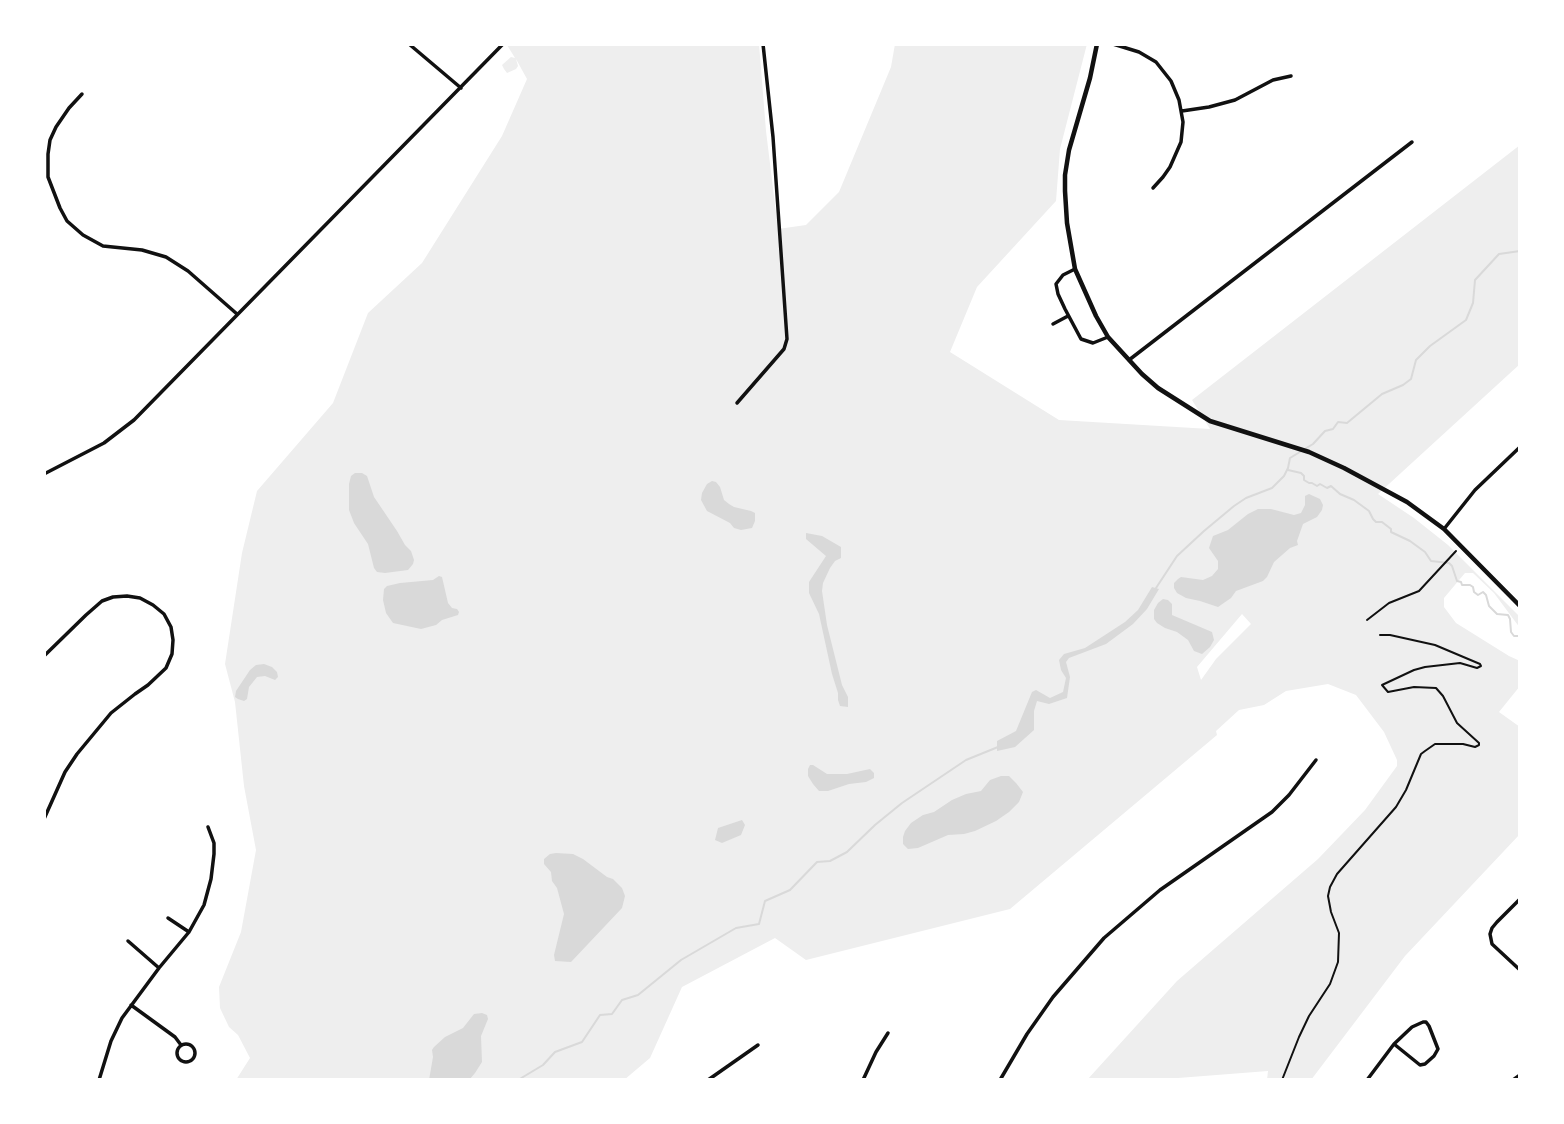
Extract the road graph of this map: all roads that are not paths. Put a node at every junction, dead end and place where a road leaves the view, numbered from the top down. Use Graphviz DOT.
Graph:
graph roads {
  1 [pos="408,44"];
  2 [pos="503,44"];
  3 [pos="763,44"];
  4 [pos="1097,44"];
  5 [pos="1113,44"];
  6 [pos="1291,76"];
  7 [pos="461,88"];
  8 [pos="82,94"];
  9 [pos="1182,111"];
  10 [pos="1412,142"];
  11 [pos="1153,188"];
  12 [pos="1075,270"];
  13 [pos="238,314"];
  14 [pos="1068,316"];
  15 [pos="1053,324"];
  16 [pos="1108,337"];
  17 [pos="1129,360"];
  18 [pos="737,403"];
  19 [pos="1520,447"];
  20 [pos="44,474"];
  21 [pos="1444,529"];
  22 [pos="1520,606"];
  23 [pos="44,656"];
  24 [pos="1316,760"];
  25 [pos="44,819"];
  26 [pos="208,827"];
  27 [pos="1520,899"];
  28 [pos="168,918"];
  29 [pos="189,932"];
  30 [pos="128,941"];
  31 [pos="159,968"];
  32 [pos="1520,970"];
  33 [pos="131,1005"];
  34 [pos="888,1033"];
  35 [pos="1394,1044"];
  36 [pos="181,1045"];
  37 [pos="758,1045"];
  38 [pos="1520,1075"];
  39 [pos="99,1080"];
  40 [pos="708,1080"];
  41 [pos="863,1080"];
  42 [pos="1000,1080"];
  43 [pos="1367,1080"];
  44 [pos="1513,1080"];
  1 -- 7 [label="street"];
  2 -- 7 [label="street"];
  3 -- 18 [label="street"];
  4 -- 12 [label="street"];
  5 -- 9 [label="street"];
  6 -- 9 [label="street"];
  7 -- 13 [label="street"];
  8 -- 13 [label="street"];
  9 -- 11 [label="street"];
  10 -- 17 [label="street"];
  12 -- 14 [label="street"];
  12 -- 16 [label="street"];
  13 -- 20 [label="street"];
  14 -- 15 [label="street"];
  14 -- 16 [label="street"];
  16 -- 17 [label="street"];
  17 -- 21 [label="street"];
  19 -- 21 [label="street"];
  21 -- 22 [label="street"];
  23 -- 25 [label="street"];
  24 -- 42 [label="street"];
  26 -- 29 [label="street"];
  27 -- 32 [label="street"];
  28 -- 29 [label="street"];
  29 -- 31 [label="street"];
  30 -- 31 [label="street"];
  31 -- 33 [label="street"];
  33 -- 36 [label="street"];
  33 -- 39 [label="street"];
  34 -- 41 [label="street"];
  35 -- 35 [label="street"];
  35 -- 43 [label="street"];
  36 -- 36 [label="street"];
  37 -- 40 [label="street"];
  38 -- 44 [label="street"];
}
